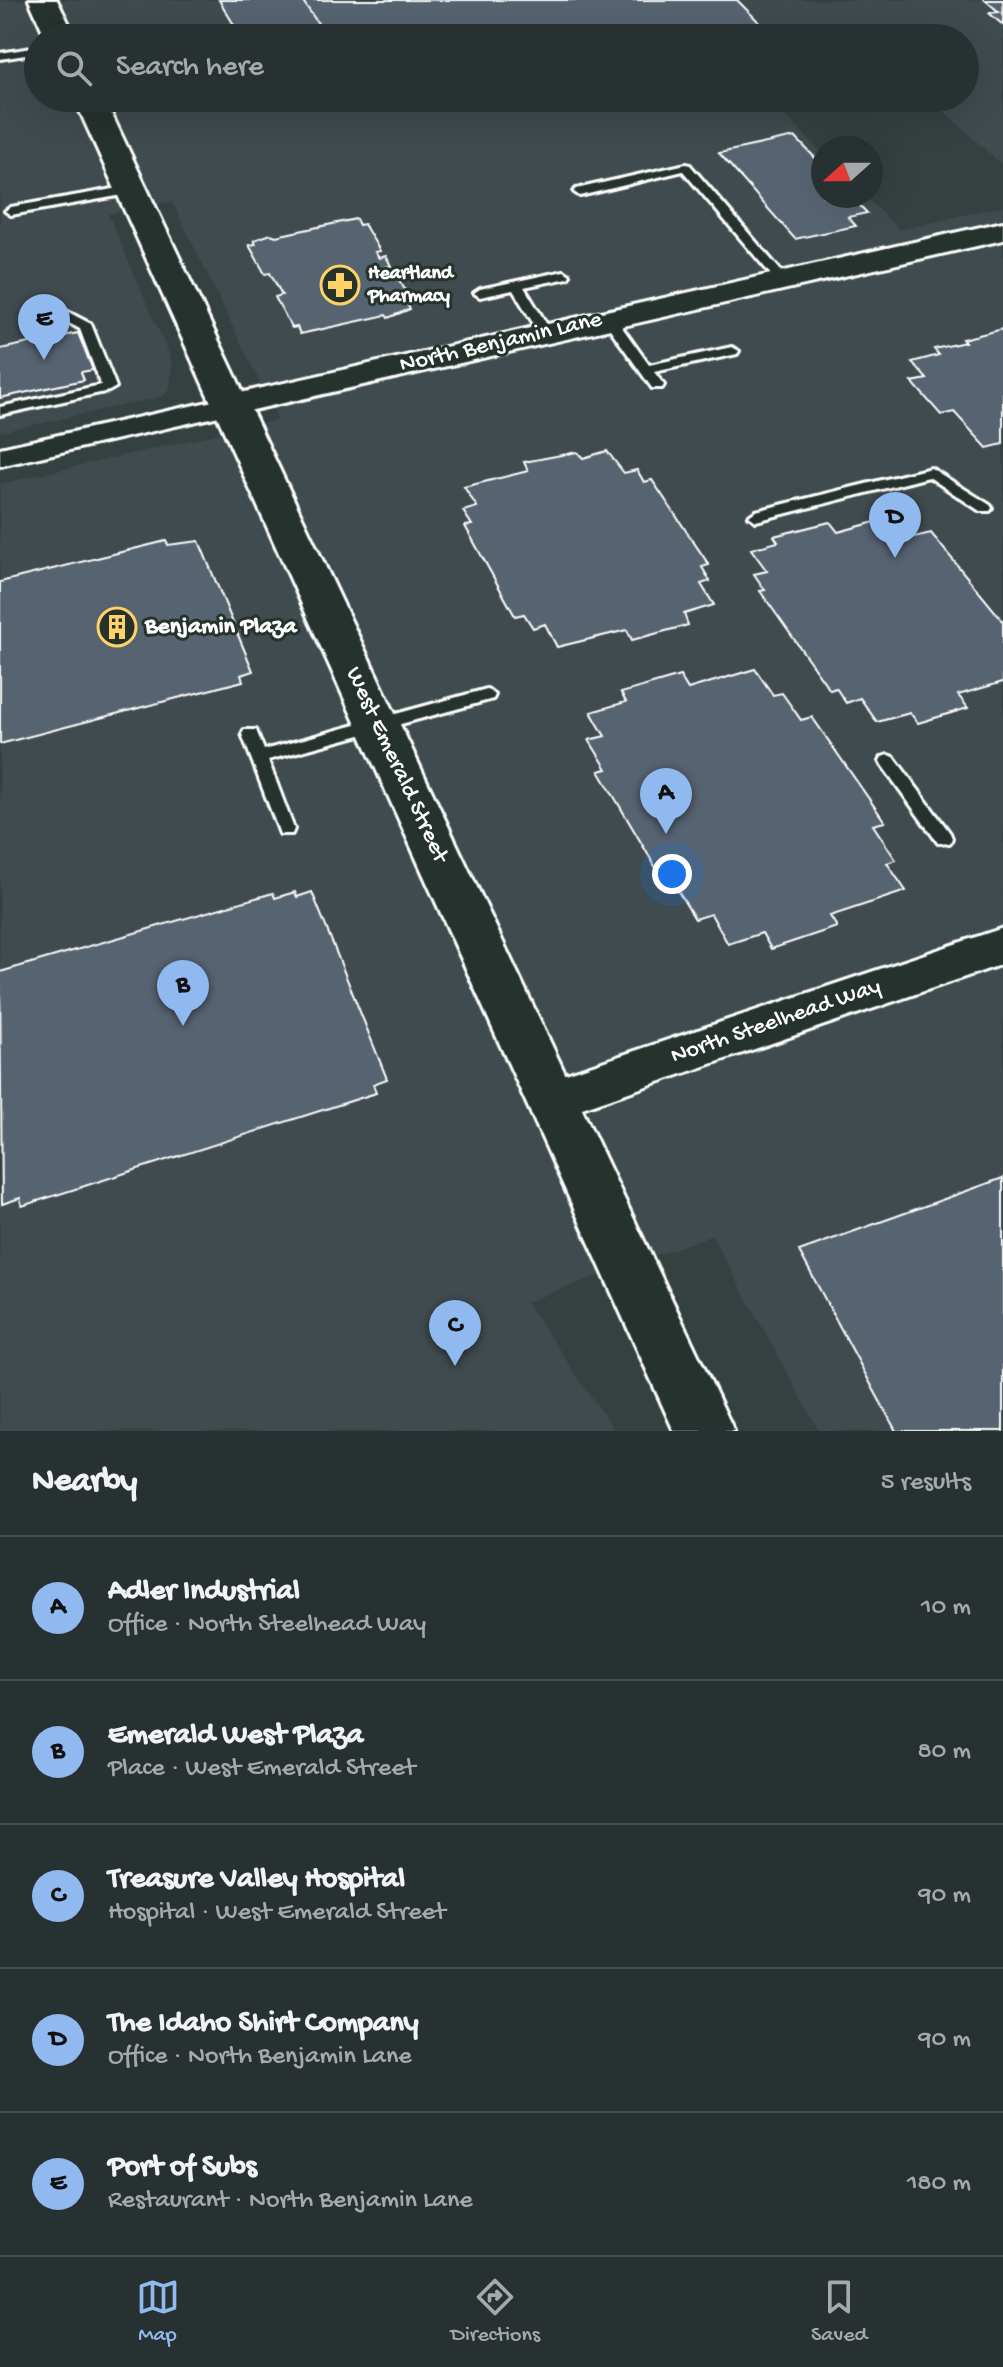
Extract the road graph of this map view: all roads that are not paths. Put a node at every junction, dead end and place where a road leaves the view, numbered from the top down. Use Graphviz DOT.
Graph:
graph roads {
  1 [pos="43,0"];
  2 [pos="54,24"];
  3 [pos="24,52"];
  4 [pos="0,56"];
  5 [pos="95,112"];
  6 [pos="130,190"];
  7 [pos="580,192"];
  8 [pos="11,211"];
  9 [pos="1003,231"];
  10 [pos="564,275"];
  11 [pos="783,281"];
  12 [pos="516,285"];
  13 [pos="480,293"];
  14 [pos="47,305"];
  15 [pos="609,319"];
  16 [pos="546,333"];
  17 [pos="732,351"];
  18 [pos="646,370"];
  19 [pos="657,385"];
  20 [pos="231,405"];
  21 [pos="0,411"];
  22 [pos="0,457"];
  23 [pos="985,508"];
  24 [pos="756,516"];
  25 [pos="487,695"];
  26 [pos="377,724"];
  27 [pos="250,734"];
  28 [pos="259,757"];
  29 [pos="888,761"];
  30 [pos="286,829"];
  31 [pos="944,838"];
  32 [pos="1003,946"];
  33 [pos="550,1099"];
  34 [pos="704,1431"];
  1 -- 2 [label="main road"];
  3 -- 4 [label="lane"];
  5 -- 6 [label="main road, West Emerald Street"];
  6 -- 8 [label="lane"];
  6 -- 20 [label="main road, West Emerald Street"];
  7 -- 11 [label="lane"];
  9 -- 11 [label="street, North Benjamin Lane"];
  10 -- 12 [label="lane"];
  11 -- 15 [label="street, North Benjamin Lane"];
  12 -- 13 [label="lane"];
  12 -- 16 [label="lane"];
  14 -- 21 [label="lane"];
  15 -- 16 [label="street, North Benjamin Lane"];
  15 -- 18 [label="lane"];
  16 -- 20 [label="street, North Benjamin Lane"];
  17 -- 18 [label="lane"];
  18 -- 19 [label="lane"];
  20 -- 22 [label="street, North Benjamin Lane"];
  20 -- 26 [label="main road, West Emerald Street"];
  23 -- 24 [label="lane"];
  25 -- 26 [label="lane"];
  26 -- 28 [label="lane"];
  26 -- 33 [label="main road, West Emerald Street"];
  27 -- 28 [label="lane"];
  28 -- 30 [label="lane"];
  29 -- 31 [label="lane"];
  32 -- 33 [label="street, North Steelhead Way"];
  33 -- 34 [label="main road, West Emerald Street"];
}
